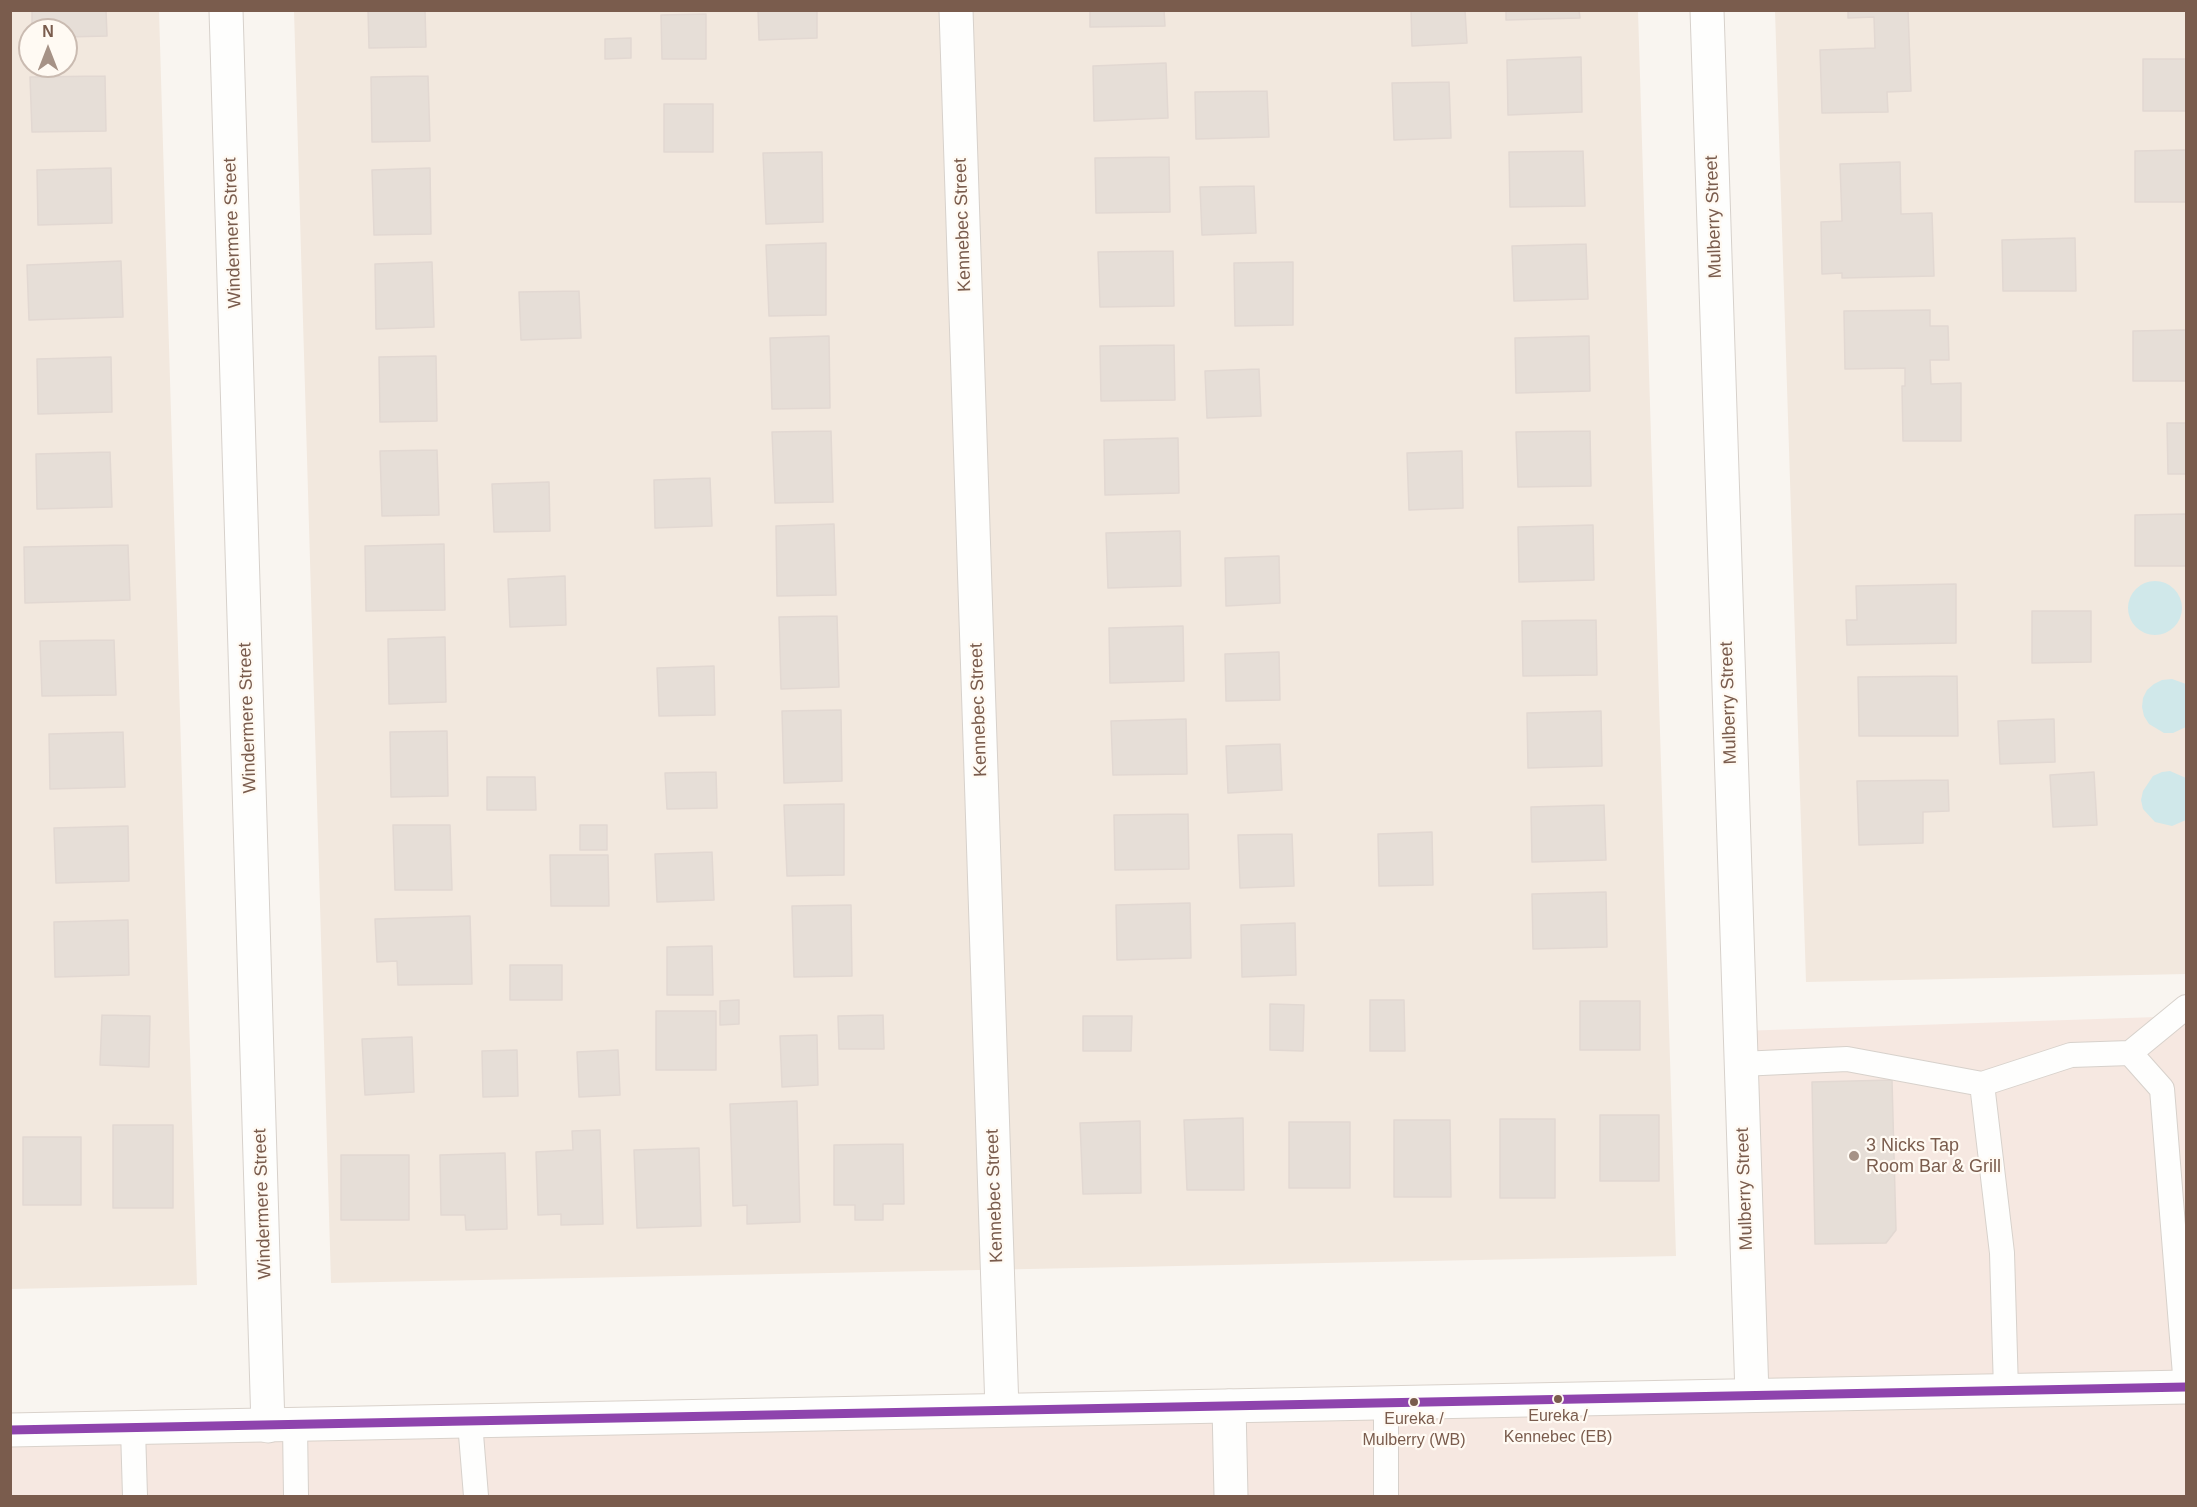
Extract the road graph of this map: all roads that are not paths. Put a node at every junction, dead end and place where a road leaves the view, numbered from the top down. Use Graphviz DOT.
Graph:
graph roads {
  1 [pos="226,10"];
  2 [pos="956,10"];
  3 [pos="1707,10"];
  4 [pos="2187,1007"];
  5 [pos="2130,1053"];
  6 [pos="1741,1064"];
  7 [pos="1982,1084"];
  8 [pos="2186,1387"];
  9 [pos="2006,1390"];
  10 [pos="1752,1395"];
  11 [pos="1386,1403"];
  12 [pos="1229,1406"];
  13 [pos="1002,1410"];
  14 [pos="470,1422"];
  15 [pos="282,1426"];
  16 [pos="133,1429"];
  17 [pos="10,1430"];
  18 [pos="135,1497"];
  19 [pos="296,1497"];
  20 [pos="476,1497"];
  21 [pos="1231,1497"];
  22 [pos="1386,1497"];
  1 -- 15 [label="street, Windermere Street"];
  2 -- 13 [label="street, Kennebec Street"];
  3 -- 6 [label="street, Mulberry Street"];
  4 -- 5 [label="lane"];
  5 -- 7 [label="lane"];
  5 -- 8 [label="lane"];
  6 -- 7 [label="lane"];
  6 -- 10 [label="street, Mulberry Street"];
  7 -- 9 [label="lane"];
  8 -- 9 [label="street"];
  9 -- 10 [label="street"];
  10 -- 11 [label="street"];
  11 -- 12 [label="street"];
  11 -- 22 [label="lane"];
  12 -- 13 [label="street"];
  12 -- 21 [label="street"];
  13 -- 14 [label="street"];
  14 -- 15 [label="street"];
  14 -- 20 [label="lane"];
  15 -- 16 [label="street"];
  15 -- 19 [label="lane"];
  16 -- 17 [label="street"];
  16 -- 18 [label="lane"];
}
